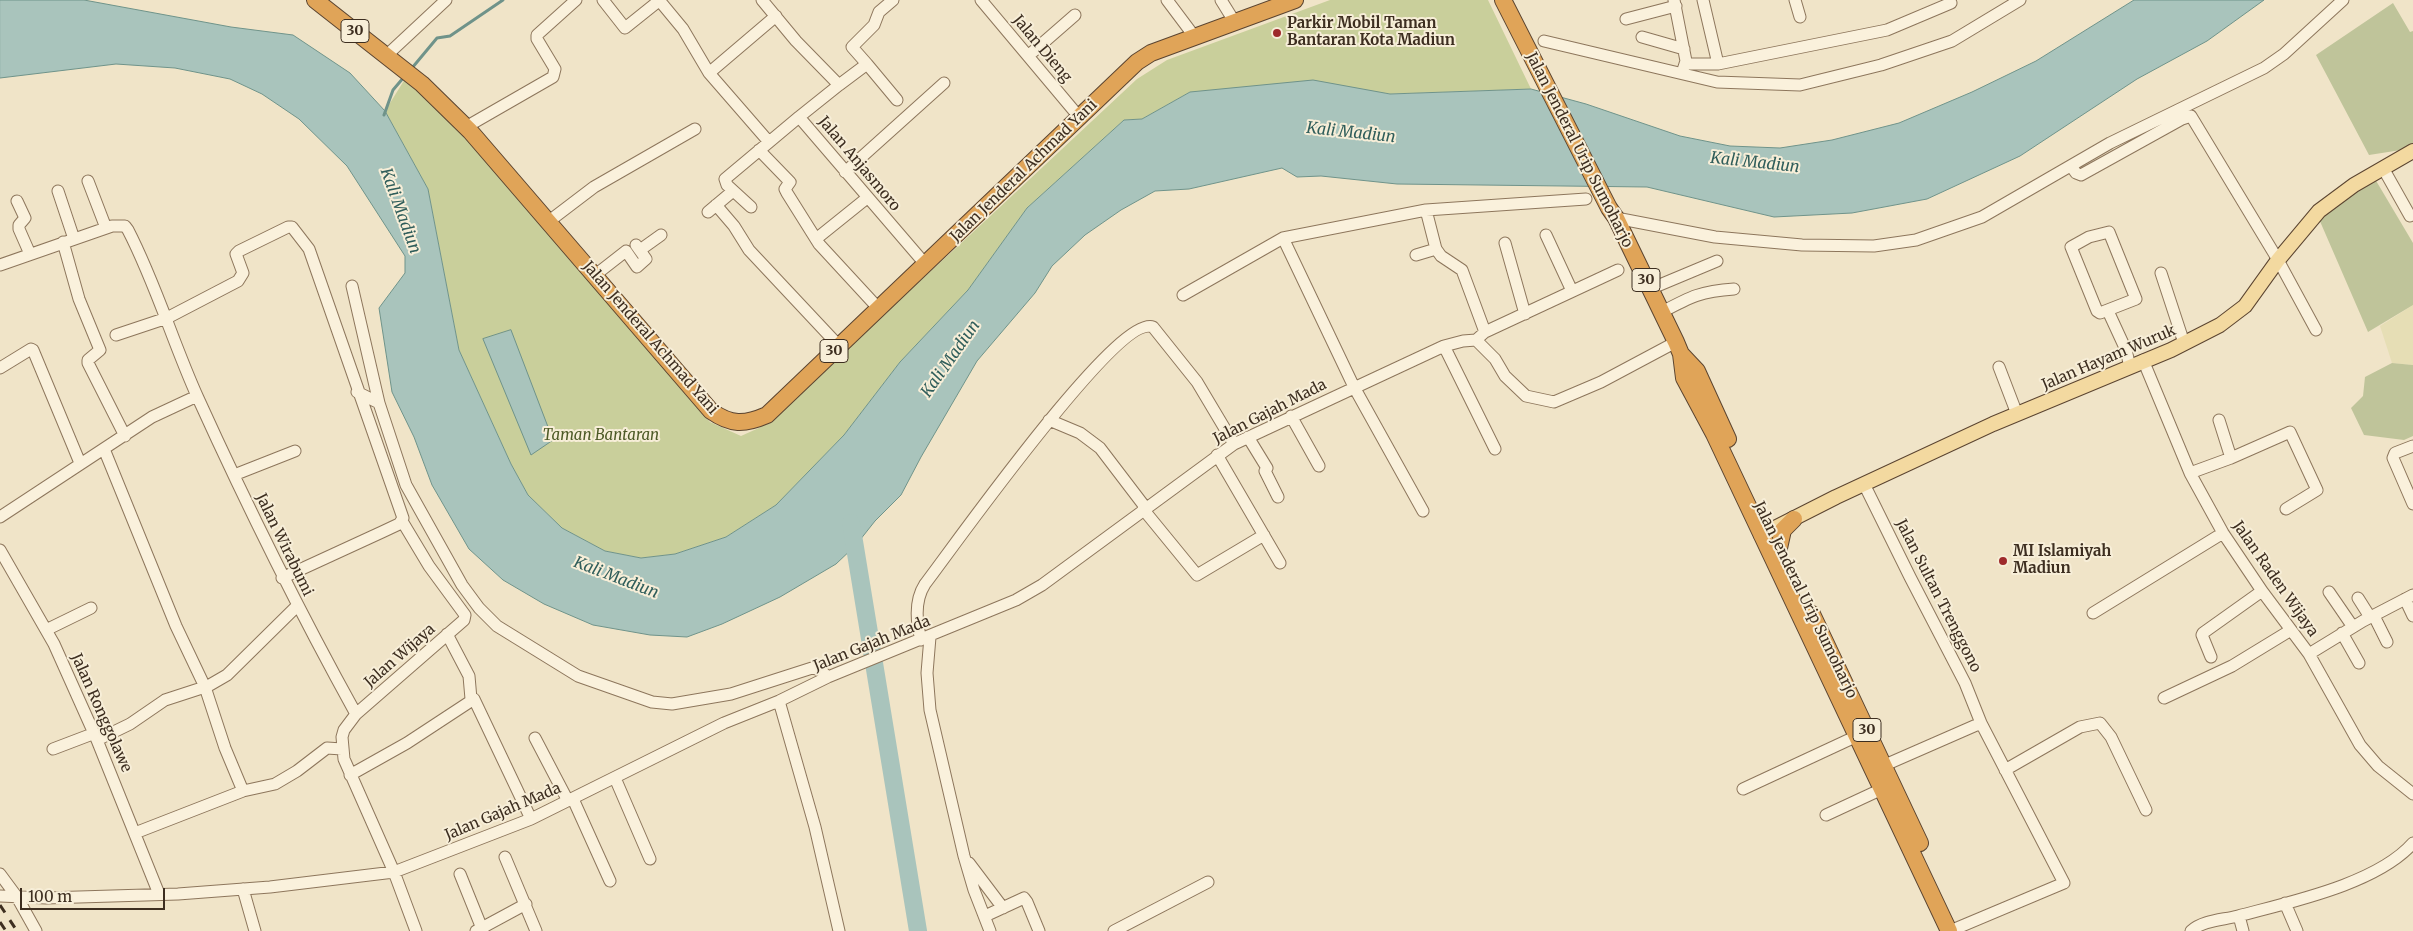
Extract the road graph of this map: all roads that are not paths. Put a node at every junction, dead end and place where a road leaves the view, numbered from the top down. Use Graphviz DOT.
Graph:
graph roads {
  1 [pos="315,0"];
  2 [pos="446,0"];
  3 [pos="576,0"];
  4 [pos="602,0"];
  5 [pos="660,0"];
  6 [pos="762,0"];
  7 [pos="893,0"];
  8 [pos="981,0"];
  9 [pos="1221,0"];
  10 [pos="1295,0"];
  11 [pos="1503,0"];
  12 [pos="1704,0"];
  13 [pos="1795,0"];
  14 [pos="2020,0"];
  15 [pos="2343,0"];
  16 [pos="1170,1"];
  17 [pos="1675,3"];
  18 [pos="1950,3"];
  19 [pos="1935,5"];
  20 [pos="1075,15"];
  21 [pos="776,16"];
  22 [pos="1800,17"];
  23 [pos="1626,19"];
  24 [pos="1234,22"];
  25 [pos="1194,36"];
  26 [pos="1642,37"];
  27 [pos="1544,41"];
  28 [pos="1684,49"];
  29 [pos="1028,56"];
  30 [pos="391,58"];
  31 [pos="867,64"];
  32 [pos="1718,64"];
  33 [pos="1683,69"];
  34 [pos="709,73"];
  35 [pos="944,83"];
  36 [pos="839,86"];
  37 [pos="897,100"];
  38 [pos="799,117"];
  39 [pos="1080,118"];
  40 [pos="466,127"];
  41 [pos="695,129"];
  42 [pos="769,142"];
  43 [pos="759,150"];
  44 [pos="2413,151"];
  45 [pos="2071,166"];
  46 [pos="2383,168"];
  47 [pos="845,172"];
  48 [pos="88,181"];
  49 [pos="58,191"];
  50 [pos="733,191"];
  51 [pos="867,198"];
  52 [pos="1586,198"];
  53 [pos="17,201"];
  54 [pos="751,207"];
  55 [pos="1426,210"];
  56 [pos="1613,213"];
  57 [pos="2410,216"];
  58 [pos="548,222"];
  59 [pos="106,228"];
  60 [pos="661,234"];
  61 [pos="1546,235"];
  62 [pos="1283,238"];
  63 [pos="816,239"];
  64 [pos="69,241"];
  65 [pos="1505,243"];
  66 [pos="1436,248"];
  67 [pos="30,254"];
  68 [pos="1416,255"];
  69 [pos="1717,260"];
  70 [pos="2278,260"];
  71 [pos="0,265"];
  72 [pos="926,265"];
  73 [pos="1618,270"];
  74 [pos="2161,273"];
  75 [pos="594,276"];
  76 [pos="352,286"];
  77 [pos="1734,289"];
  78 [pos="1650,290"];
  79 [pos="1572,291"];
  80 [pos="1183,295"];
  81 [pos="879,309"];
  82 [pos="2108,311"];
  83 [pos="1662,312"];
  84 [pos="1525,314"];
  85 [pos="167,318"];
  86 [pos="2316,330"];
  87 [pos="116,335"];
  88 [pos="1480,336"];
  89 [pos="2184,343"];
  90 [pos="839,346"];
  91 [pos="1444,346"];
  92 [pos="1679,348"];
  93 [pos="2144,360"];
  94 [pos="1999,367"];
  95 [pos="2130,367"];
  96 [pos="0,368"];
  97 [pos="1354,386"];
  98 [pos="357,392"];
  99 [pos="197,396"];
  100 [pos="379,404"];
  101 [pos="2017,414"];
  102 [pos="1291,416"];
  103 [pos="1049,420"];
  104 [pos="2220,420"];
  105 [pos="125,436"];
  106 [pos="1248,437"];
  107 [pos="1234,444"];
  108 [pos="2413,446"];
  109 [pos="1495,449"];
  110 [pos="104,450"];
  111 [pos="295,452"];
  112 [pos="1217,455"];
  113 [pos="2231,458"];
  114 [pos="80,463"];
  115 [pos="1319,466"];
  116 [pos="2190,473"];
  117 [pos="234,475"];
  118 [pos="1864,484"];
  119 [pos="1278,497"];
  120 [pos="2413,504"];
  121 [pos="1144,508"];
  122 [pos="2286,509"];
  123 [pos="1424,510"];
  124 [pos="0,517"];
  125 [pos="1794,519"];
  126 [pos="402,520"];
  127 [pos="1766,533"];
  128 [pos="2223,533"];
  129 [pos="1264,535"];
  130 [pos="1779,548"];
  131 [pos="0,550"];
  132 [pos="1280,563"];
  133 [pos="282,578"];
  134 [pos="2262,591"];
  135 [pos="2330,592"];
  136 [pos="2409,597"];
  137 [pos="2358,598"];
  138 [pos="297,606"];
  139 [pos="91,608"];
  140 [pos="2093,613"];
  141 [pos="2372,616"];
  142 [pos="2413,616"];
  143 [pos="2353,627"];
  144 [pos="46,630"];
  145 [pos="2291,630"];
  146 [pos="2342,633"];
  147 [pos="447,634"];
  148 [pos="926,638"];
  149 [pos="2387,642"];
  150 [pos="2309,654"];
  151 [pos="2211,657"];
  152 [pos="2359,663"];
  153 [pos="830,676"];
  154 [pos="205,687"];
  155 [pos="2164,698"];
  156 [pos="471,699"];
  157 [pos="779,701"];
  158 [pos="356,714"];
  159 [pos="1981,724"];
  160 [pos="1857,736"];
  161 [pos="96,737"];
  162 [pos="536,738"];
  163 [pos="53,749"];
  164 [pos="342,750"];
  165 [pos="1885,766"];
  166 [pos="2005,770"];
  167 [pos="350,775"];
  168 [pos="615,778"];
  169 [pos="1743,789"];
  170 [pos="1882,789"];
  171 [pos="243,790"];
  172 [pos="2413,794"];
  173 [pos="570,800"];
  174 [pos="2146,810"];
  175 [pos="1826,815"];
  176 [pos="531,819"];
  177 [pos="136,833"];
  178 [pos="2413,843"];
  179 [pos="964,856"];
  180 [pos="505,857"];
  181 [pos="650,858"];
  182 [pos="394,872"];
  183 [pos="0,874"];
  184 [pos="460,874"];
  185 [pos="610,881"];
  186 [pos="1208,882"];
  187 [pos="243,889"];
  188 [pos="159,894"];
  189 [pos="0,896"];
  190 [pos="17,898"];
  191 [pos="2285,903"];
  192 [pos="526,904"];
  193 [pos="1003,908"];
  194 [pos="985,916"];
  195 [pos="2239,916"];
  196 [pos="480,930"];
  197 [pos="1955,930"];
  198 [pos="36,931"];
  199 [pos="255,931"];
  200 [pos="416,931"];
  201 [pos="536,931"];
  202 [pos="839,931"];
  203 [pos="990,931"];
  204 [pos="1039,931"];
  205 [pos="1114,931"];
  206 [pos="2191,931"];
  207 [pos="2243,931"];
  208 [pos="2297,931"];
  1 -- 30 [label="highway, Jalan Jenderal Achmad Yani / 30"];
  2 -- 30 [label="street"];
  3 -- 40 [label="street"];
  4 -- 5 [label="street"];
  5 -- 34 [label="street"];
  6 -- 21 [label="street"];
  7 -- 31 [label="street"];
  8 -- 29 [label="street, Jalan Dieng"];
  9 -- 24 [label="street"];
  10 -- 24 [label="highway, Jalan Jenderal Achmad Yani / 30"];
  11 -- 56 [label="highway, Jalan Jenderal Urip Sumoharjo / 30"];
  12 -- 32 [label="street"];
  13 -- 22 [label="street"];
  14 -- 33 [label="street"];
  15 -- 45 [label="street"];
  16 -- 25 [label="street"];
  17 -- 23 [label="street"];
  17 -- 28 [label="street"];
  18 -- 19 [label="street"];
  19 -- 32 [label="street"];
  20 -- 29 [label="street"];
  21 -- 34 [label="street"];
  21 -- 36 [label="street"];
  24 -- 25 [label="highway, Jalan Jenderal Achmad Yani / 30"];
  25 -- 39 [label="highway, Jalan Jenderal Achmad Yani / 30"];
  26 -- 28 [label="street"];
  27 -- 33 [label="street"];
  28 -- 33 [label="street"];
  29 -- 39 [label="street, Jalan Dieng"];
  30 -- 40 [label="highway, Jalan Jenderal Achmad Yani / 30"];
  31 -- 36 [label="street, Jalan Anjasmoro"];
  31 -- 37 [label="street"];
  32 -- 33 [label="street"];
  34 -- 42 [label="street"];
  35 -- 47 [label="street"];
  36 -- 38 [label="street, Jalan Anjasmoro"];
  38 -- 42 [label="street"];
  38 -- 47 [label="street, Jalan Anjasmoro"];
  39 -- 72 [label="highway, Jalan Jenderal Achmad Yani / 30"];
  40 -- 58 [label="highway, Jalan Jenderal Achmad Yani / 30"];
  41 -- 58 [label="street"];
  42 -- 43 [label="street"];
  43 -- 50 [label="street"];
  43 -- 63 [label="street"];
  44 -- 46 [label="main road, Jalan Hayam Wuruk"];
  45 -- 56 [label="street"];
  45 -- 70 [label="street"];
  46 -- 57 [label="street"];
  46 -- 70 [label="main road, Jalan Hayam Wuruk"];
  47 -- 51 [label="street, Jalan Anjasmoro"];
  48 -- 59 [label="street"];
  49 -- 64 [label="street"];
  50 -- 54 [label="street"];
  50 -- 90 [label="street"];
  51 -- 63 [label="street"];
  51 -- 72 [label="street, Jalan Anjasmoro"];
  52 -- 55 [label="street"];
  53 -- 67 [label="street"];
  55 -- 62 [label="street"];
  55 -- 66 [label="street"];
  56 -- 78 [label="highway, Jalan Jenderal Urip Sumoharjo / 30"];
  58 -- 75 [label="highway, Jalan Jenderal Achmad Yani / 30"];
  59 -- 64 [label="street"];
  59 -- 85 [label="street, Jalan Wirabumi"];
  60 -- 75 [label="street"];
  61 -- 79 [label="street"];
  62 -- 80 [label="street"];
  62 -- 97 [label="street"];
  63 -- 81 [label="street"];
  64 -- 67 [label="street"];
  64 -- 105 [label="street"];
  65 -- 84 [label="street"];
  66 -- 68 [label="street"];
  66 -- 88 [label="street"];
  67 -- 71 [label="street"];
  69 -- 78 [label="street"];
  70 -- 86 [label="street"];
  70 -- 89 [label="main road, Jalan Hayam Wuruk"];
  72 -- 81 [label="highway, Jalan Jenderal Achmad Yani / 30"];
  73 -- 79 [label="street, Jalan Gajah Mada"];
  74 -- 89 [label="street"];
  75 -- 90 [label="highway, Jalan Jenderal Achmad Yani / 30"];
  76 -- 100 [label="street"];
  77 -- 83 [label="street"];
  78 -- 83 [label="highway, Jalan Jenderal Urip Sumoharjo / 30"];
  79 -- 84 [label="street, Jalan Gajah Mada"];
  81 -- 90 [label="highway, Jalan Jenderal Achmad Yani / 30"];
  82 -- 82 [label="street"];
  82 -- 95 [label="street"];
  83 -- 92 [label="highway, Jalan Jenderal Urip Sumoharjo / 30"];
  84 -- 88 [label="street, Jalan Gajah Mada"];
  85 -- 87 [label="street"];
  85 -- 98 [label="street"];
  85 -- 99 [label="street, Jalan Wirabumi"];
  88 -- 91 [label="street, Jalan Gajah Mada"];
  88 -- 92 [label="street"];
  89 -- 93 [label="main road, Jalan Hayam Wuruk"];
  91 -- 97 [label="street, Jalan Gajah Mada"];
  91 -- 109 [label="street"];
  92 -- 127 [label="highway, Jalan Jenderal Urip Sumoharjo / 30"];
  93 -- 95 [label="main road, Jalan Hayam Wuruk"];
  93 -- 116 [label="street, Jalan Raden Wijaya"];
  94 -- 101 [label="street"];
  95 -- 101 [label="main road, Jalan Hayam Wuruk"];
  96 -- 114 [label="street"];
  97 -- 102 [label="street, Jalan Gajah Mada"];
  97 -- 123 [label="street"];
  98 -- 100 [label="street"];
  98 -- 126 [label="street"];
  99 -- 105 [label="street"];
  99 -- 117 [label="street, Jalan Wirabumi"];
  100 -- 153 [label="street"];
  101 -- 118 [label="main road, Jalan Hayam Wuruk"];
  102 -- 106 [label="street, Jalan Gajah Mada"];
  102 -- 115 [label="street"];
  103 -- 107 [label="street"];
  103 -- 121 [label="street"];
  103 -- 148 [label="street"];
  104 -- 113 [label="street"];
  105 -- 110 [label="street"];
  106 -- 107 [label="street, Jalan Gajah Mada"];
  106 -- 119 [label="street"];
  107 -- 112 [label="street, Jalan Gajah Mada"];
  108 -- 120 [label="street"];
  110 -- 114 [label="street"];
  110 -- 154 [label="street"];
  111 -- 117 [label="street"];
  112 -- 121 [label="street, Jalan Gajah Mada"];
  112 -- 129 [label="street"];
  113 -- 116 [label="street"];
  113 -- 122 [label="street"];
  114 -- 124 [label="street"];
  116 -- 128 [label="street, Jalan Raden Wijaya"];
  117 -- 133 [label="street, Jalan Wirabumi"];
  118 -- 125 [label="main road, Jalan Hayam Wuruk"];
  118 -- 159 [label="street, Jalan Sultan Trenggono"];
  121 -- 129 [label="street"];
  121 -- 148 [label="street, Jalan Gajah Mada"];
  125 -- 127 [label="main road, Jalan Hayam Wuruk"];
  125 -- 130 [label="highway"];
  126 -- 133 [label="street"];
  126 -- 147 [label="street, Jalan Wijaya"];
  127 -- 130 [label="highway, Jalan Jenderal Urip Sumoharjo / 30"];
  127 -- 160 [label="highway, Jalan Jenderal Urip Sumoharjo / 30"];
  128 -- 134 [label="street, Jalan Raden Wijaya"];
  128 -- 140 [label="street"];
  129 -- 132 [label="street"];
  130 -- 165 [label="highway, Jalan Jenderal Urip Sumoharjo / 30"];
  131 -- 144 [label="street, Jalan Ronggolawe"];
  133 -- 138 [label="street, Jalan Wirabumi"];
  134 -- 145 [label="street, Jalan Raden Wijaya"];
  134 -- 151 [label="street"];
  135 -- 143 [label="street"];
  136 -- 141 [label="street"];
  136 -- 142 [label="street"];
  137 -- 141 [label="street"];
  138 -- 154 [label="street"];
  138 -- 158 [label="street, Jalan Wirabumi"];
  139 -- 144 [label="street"];
  141 -- 143 [label="street"];
  141 -- 149 [label="street"];
  143 -- 146 [label="street"];
  144 -- 161 [label="street, Jalan Ronggolawe"];
  145 -- 150 [label="street, Jalan Raden Wijaya"];
  145 -- 155 [label="street"];
  146 -- 150 [label="street"];
  146 -- 152 [label="street"];
  147 -- 156 [label="street"];
  147 -- 158 [label="street, Jalan Wijaya"];
  148 -- 153 [label="street, Jalan Gajah Mada"];
  148 -- 179 [label="street"];
  150 -- 172 [label="street, Jalan Raden Wijaya"];
  153 -- 157 [label="street, Jalan Gajah Mada"];
  154 -- 161 [label="street"];
  154 -- 171 [label="street"];
  156 -- 167 [label="street"];
  156 -- 176 [label="street"];
  157 -- 168 [label="street, Jalan Gajah Mada"];
  157 -- 202 [label="street"];
  158 -- 164 [label="street"];
  159 -- 165 [label="street"];
  159 -- 166 [label="street, Jalan Sultan Trenggono"];
  160 -- 169 [label="street"];
  160 -- 170 [label="highway, Jalan Jenderal Urip Sumoharjo / 30"];
  161 -- 163 [label="street"];
  161 -- 177 [label="street, Jalan Ronggolawe"];
  162 -- 173 [label="street"];
  164 -- 167 [label="street"];
  164 -- 171 [label="street"];
  165 -- 197 [label="highway, Jalan Jenderal Urip Sumoharjo / 30"];
  166 -- 174 [label="street"];
  166 -- 197 [label="street, Jalan Sultan Trenggono"];
  167 -- 182 [label="street"];
  168 -- 173 [label="street, Jalan Gajah Mada"];
  168 -- 181 [label="street"];
  170 -- 175 [label="street"];
  170 -- 197 [label="highway, Jalan Jenderal Urip Sumoharjo / 30"];
  171 -- 177 [label="street"];
  173 -- 176 [label="street, Jalan Gajah Mada"];
  173 -- 185 [label="street"];
  176 -- 182 [label="street, Jalan Gajah Mada"];
  177 -- 188 [label="street, Jalan Ronggolawe"];
  178 -- 191 [label="street"];
  179 -- 193 [label="street"];
  179 -- 194 [label="street"];
  180 -- 192 [label="street"];
  182 -- 187 [label="street, Jalan Gajah Mada"];
  182 -- 200 [label="street"];
  183 -- 190 [label="street"];
  184 -- 196 [label="street"];
  186 -- 205 [label="street"];
  187 -- 188 [label="street, Jalan Gajah Mada"];
  187 -- 199 [label="street"];
  188 -- 190 [label="street, Jalan Gajah Mada"];
  189 -- 190 [label="street, Jalan Gajah Mada"];
  190 -- 198 [label="street"];
  191 -- 195 [label="street"];
  191 -- 208 [label="street"];
  192 -- 196 [label="street"];
  192 -- 201 [label="street"];
  193 -- 194 [label="street"];
  193 -- 204 [label="street"];
  194 -- 203 [label="street"];
  195 -- 206 [label="street"];
  195 -- 207 [label="street"];
}
